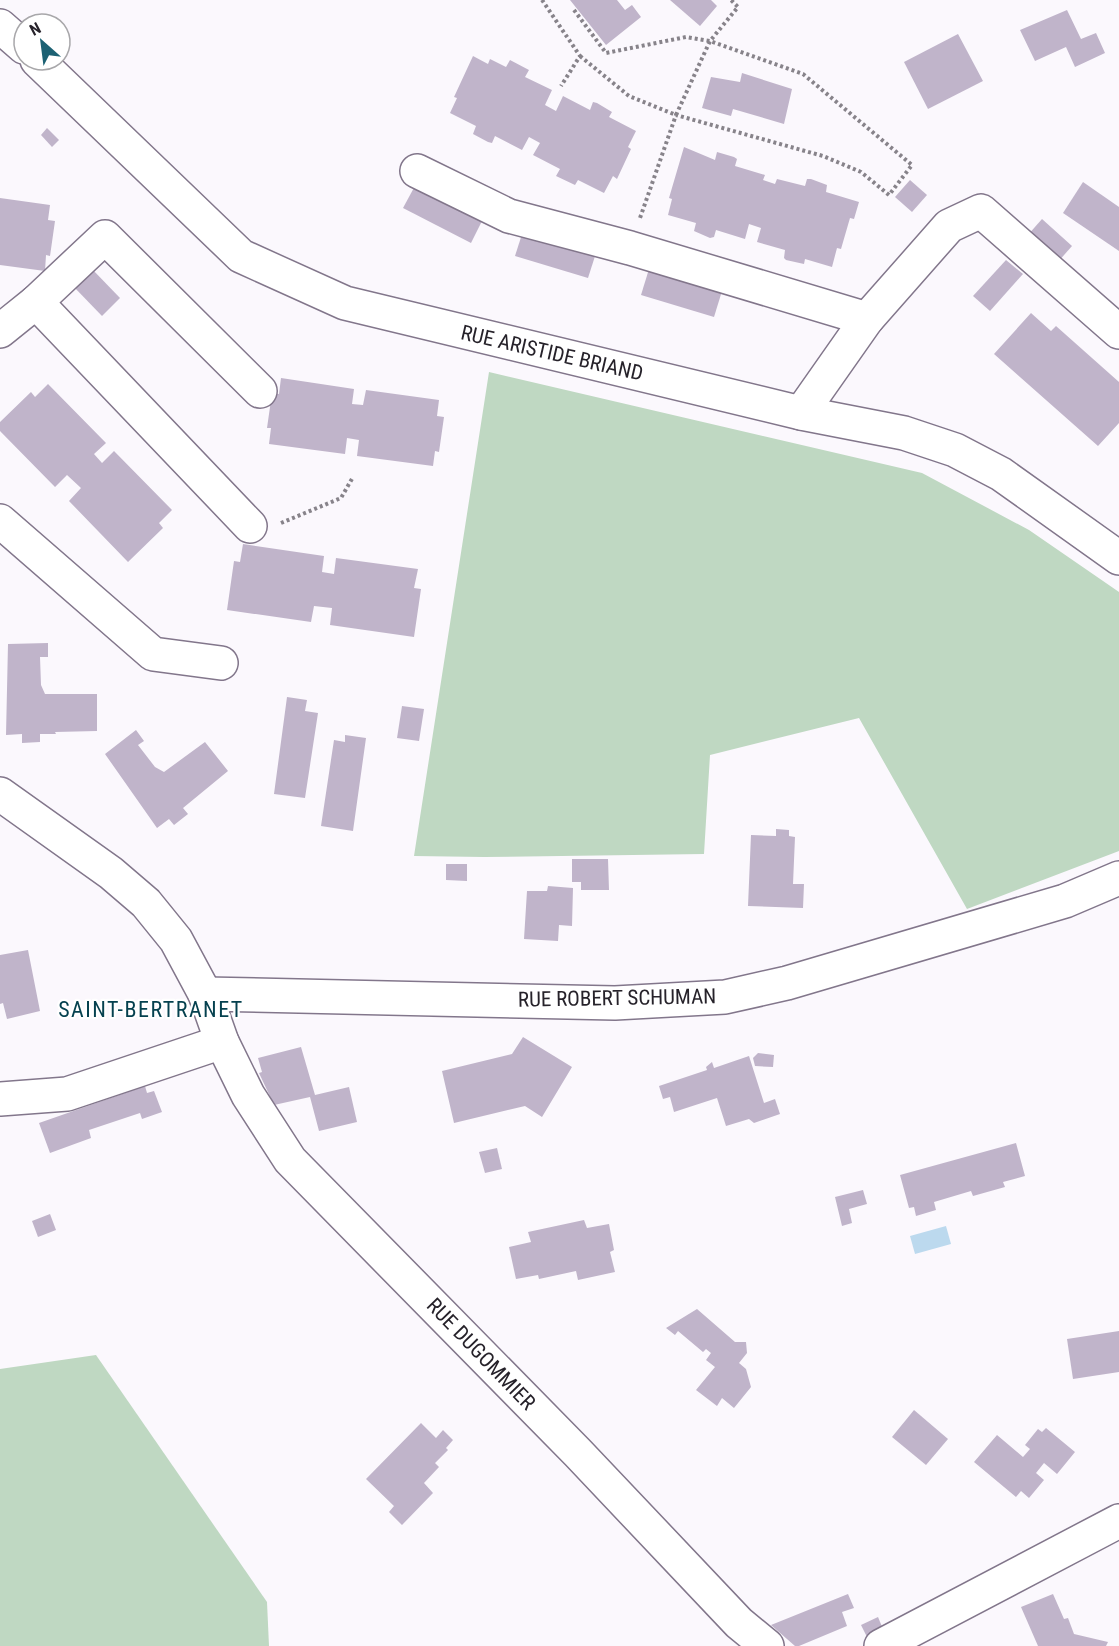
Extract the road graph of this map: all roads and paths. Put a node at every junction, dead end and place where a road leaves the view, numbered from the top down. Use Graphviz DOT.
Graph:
graph roads {
  1 [pos="542,0"];
  2 [pos="731,0"];
  3 [pos="574,10"];
  4 [pos="0,26"];
  5 [pos="12,36"];
  6 [pos="710,41"];
  7 [pos="580,56"];
  8 [pos="49,72"];
  9 [pos="561,86"];
  10 [pos="676,115"];
  11 [pos="417,171"];
  12 [pos="630,248"];
  13 [pos="36,302"];
  14 [pos="867,319"];
  15 [pos="0,331"];
  16 [pos="1119,332"];
  17 [pos="260,391"];
  18 [pos="801,413"];
  19 [pos="352,477"];
  20 [pos="0,520"];
  21 [pos="250,526"];
  22 [pos="1119,558"];
  23 [pos="221,663"];
  24 [pos="0,794"];
  25 [pos="1119,878"];
  26 [pos="205,994"];
  27 [pos="222,1042"];
  28 [pos="0,1099"];
  29 [pos="1119,1521"];
  30 [pos="767,1646"];
  31 [pos="881,1646"];
  1 -- 7 [label="path"];
  2 -- 6 [label="path"];
  3 -- 6 [label="path"];
  4 -- 5 [label="street"];
  6 -- 10 [label="path"];
  6 -- 10 [label="path"];
  7 -- 9 [label="path"];
  7 -- 10 [label="path"];
  8 -- 18 [label="street, RUE ARISTIDE BRIAND"];
  10 -- 12 [label="path"];
  11 -- 12 [label="street"];
  12 -- 14 [label="street"];
  13 -- 15 [label="street"];
  13 -- 17 [label="street"];
  13 -- 21 [label="street"];
  14 -- 16 [label="street"];
  14 -- 18 [label="street"];
  18 -- 22 [label="street, RUE ARISTIDE BRIAND"];
  19 -- 21 [label="path"];
  20 -- 23 [label="street"];
  24 -- 26 [label="street, RUE DUGOMMIER"];
  25 -- 26 [label="street, RUE ROBERT SCHUMAN"];
  26 -- 27 [label="street, RUE DUGOMMIER"];
  27 -- 28 [label="street"];
  27 -- 30 [label="street, RUE DUGOMMIER"];
  29 -- 31 [label="street"];
}
